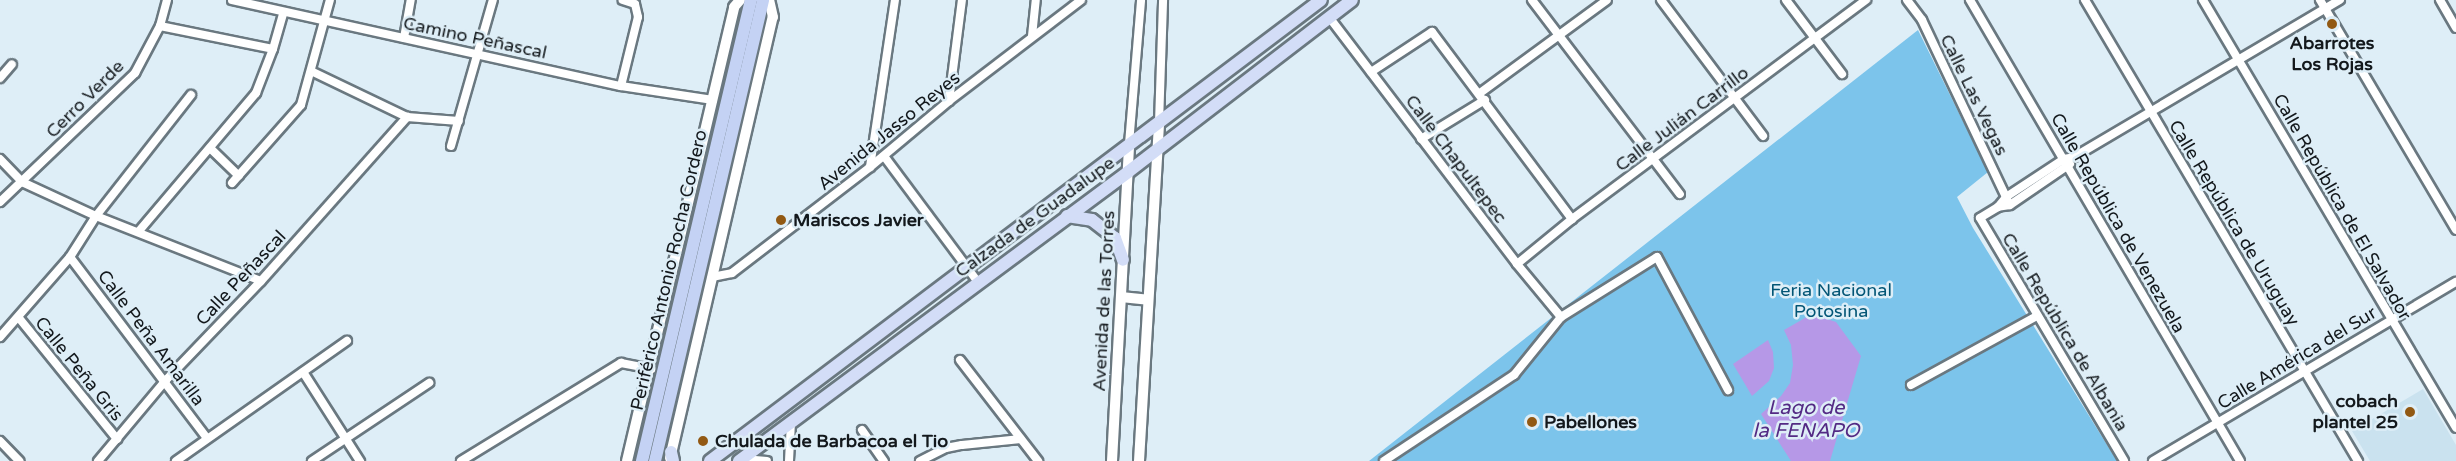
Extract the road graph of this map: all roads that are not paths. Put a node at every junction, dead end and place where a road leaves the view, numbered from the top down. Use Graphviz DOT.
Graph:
graph roads {
  1 [pos="167,0"];
  2 [pos="232,0"];
  3 [pos="330,0"];
  4 [pos="411,0"];
  5 [pos="493,0"];
  6 [pos="623,0"];
  7 [pos="740,0"];
  8 [pos="751,0"];
  9 [pos="763,0"];
  10 [pos="769,0"];
  11 [pos="895,0"];
  12 [pos="962,0"];
  13 [pos="1036,0"];
  14 [pos="1081,0"];
  15 [pos="1141,0"];
  16 [pos="1163,0"];
  17 [pos="1321,0"];
  18 [pos="1352,0"];
  19 [pos="1532,0"];
  20 [pos="1607,0"];
  21 [pos="1661,0"];
  22 [pos="1786,0"];
  23 [pos="1866,0"];
  24 [pos="1907,0"];
  25 [pos="1970,0"];
  26 [pos="2085,0"];
  27 [pos="2203,0"];
  28 [pos="2320,0"];
  29 [pos="2340,0"];
  30 [pos="2440,0"];
  31 [pos="2326,9"];
  32 [pos="283,13"];
  33 [pos="1329,17"];
  34 [pos="324,20"];
  35 [pos="160,26"];
  36 [pos="2456,28"];
  37 [pos="1032,36"];
  38 [pos="1559,36"];
  39 [pos="1814,36"];
  40 [pos="404,38"];
  41 [pos="273,49"];
  42 [pos="479,54"];
  43 [pos="2239,60"];
  44 [pos="12,64"];
  45 [pos="310,71"];
  46 [pos="1371,72"];
  47 [pos="1842,74"];
  48 [pos="0,78"];
  49 [pos="1218,79"];
  50 [pos="621,86"];
  51 [pos="737,88"];
  52 [pos="1228,93"];
  53 [pos="191,95"];
  54 [pos="1483,96"];
  55 [pos="1735,99"];
  56 [pos="713,100"];
  57 [pos="949,101"];
  58 [pos="2151,112"];
  59 [pos="407,117"];
  60 [pos="459,121"];
  61 [pos="1158,123"];
  62 [pos="1763,136"];
  63 [pos="1421,139"];
  64 [pos="1130,144"];
  65 [pos="451,146"];
  66 [pos="1157,147"];
  67 [pos="210,148"];
  68 [pos="884,156"];
  69 [pos="2074,157"];
  70 [pos="0,159"];
  71 [pos="2064,159"];
  72 [pos="1654,160"];
  73 [pos="870,167"];
  74 [pos="2068,167"];
  75 [pos="1128,172"];
  76 [pos="239,176"];
  77 [pos="22,182"];
  78 [pos="232,183"];
  79 [pos="1680,194"];
  80 [pos="2006,197"];
  81 [pos="0,202"];
  82 [pos="2010,205"];
  83 [pos="1998,207"];
  84 [pos="96,216"];
  85 [pos="1067,216"];
  86 [pos="1572,219"];
  87 [pos="2456,230"];
  88 [pos="139,231"];
  89 [pos="70,257"];
  90 [pos="1123,260"];
  91 [pos="1517,264"];
  92 [pos="967,267"];
  93 [pos="712,277"];
  94 [pos="261,281"];
  95 [pos="978,282"];
  96 [pos="2456,282"];
  97 [pos="1121,297"];
  98 [pos="1148,300"];
  99 [pos="2037,316"];
  100 [pos="1562,317"];
  101 [pos="19,318"];
  102 [pos="2391,320"];
  103 [pos="0,337"];
  104 [pos="346,341"];
  105 [pos="960,360"];
  106 [pos="651,369"];
  107 [pos="2305,371"];
  108 [pos="303,372"];
  109 [pos="166,380"];
  110 [pos="429,383"];
  111 [pos="1911,385"];
  112 [pos="1728,390"];
  113 [pos="791,421"];
  114 [pos="2217,423"];
  115 [pos="2456,428"];
  116 [pos="862,430"];
  117 [pos="207,438"];
  118 [pos="117,439"];
  119 [pos="1021,439"];
  120 [pos="633,440"];
  121 [pos="345,441"];
  122 [pos="2,447"];
  123 [pos="670,459"];
  124 [pos="740,460"];
  125 [pos="19,461"];
  126 [pos="98,461"];
  127 [pos="176,461"];
  128 [pos="312,461"];
  129 [pos="360,461"];
  130 [pos="461,461"];
  131 [pos="627,461"];
  132 [pos="636,461"];
  133 [pos="642,461"];
  134 [pos="655,461"];
  135 [pos="710,461"];
  136 [pos="767,461"];
  137 [pos="789,461"];
  138 [pos="884,461"];
  139 [pos="920,461"];
  140 [pos="1038,461"];
  141 [pos="1112,461"];
  142 [pos="1139,461"];
  143 [pos="1384,461"];
  144 [pos="2124,461"];
  145 [pos="2153,461"];
  146 [pos="2240,461"];
  147 [pos="2358,461"];
  1 -- 35 [label="street, Cerro Verde"];
  2 -- 32 [label="street, Camino Peñascal"];
  3 -- 34 [label="street"];
  4 -- 40 [label="street"];
  5 -- 42 [label="street"];
  6 -- 50 [label="street"];
  7 -- 56 [label="main road"];
  8 -- 51 [label="highway"];
  9 -- 51 [label="highway"];
  10 -- 93 [label="main road"];
  11 -- 73 [label="street"];
  12 -- 57 [label="street"];
  13 -- 37 [label="street"];
  14 -- 37 [label="street, Avenida Jasso Reyes"];
  15 -- 64 [label="street, Avenida de las Torres"];
  16 -- 61 [label="street"];
  17 -- 49 [label="main road, Calzada de Guadalupe"];
  18 -- 33 [label="main road, Calzada de Guadalupe"];
  19 -- 38 [label="street"];
  20 -- 38 [label="street"];
  21 -- 55 [label="street"];
  22 -- 39 [label="street"];
  23 -- 39 [label="street, Calle Julián Carrillo"];
  24 -- 80 [label="street, Calle Las Vegas"];
  25 -- 71 [label="street, Calle República de Venezuela"];
  26 -- 58 [label="street, Calle República de Uruguay"];
  27 -- 43 [label="street, Calle República de El Salvador"];
  28 -- 31 [label="street"];
  29 -- 31 [label="street"];
  30 -- 36 [label="street"];
  31 -- 43 [label="street"];
  31 -- 87 [label="street"];
  32 -- 34 [label="street, Camino Peñascal"];
  32 -- 41 [label="street"];
  33 -- 46 [label="street, Calle Chapultepec"];
  33 -- 52 [label="main road, Calzada de Guadalupe"];
  34 -- 40 [label="street, Camino Peñascal"];
  34 -- 45 [label="street"];
  35 -- 41 [label="street"];
  35 -- 77 [label="street, Cerro Verde"];
  37 -- 57 [label="street, Avenida Jasso Reyes"];
  38 -- 54 [label="street"];
  38 -- 72 [label="street"];
  39 -- 47 [label="street"];
  39 -- 55 [label="street, Calle Julián Carrillo"];
  40 -- 42 [label="street, Camino Peñascal"];
  41 -- 67 [label="street"];
  42 -- 50 [label="street, Camino Peñascal"];
  42 -- 60 [label="street"];
  43 -- 58 [label="street"];
  43 -- 102 [label="street, Calle República de El Salvador"];
  44 -- 48 [label="street"];
  45 -- 59 [label="street"];
  45 -- 76 [label="street"];
  46 -- 54 [label="street"];
  46 -- 63 [label="street, Calle Chapultepec"];
  49 -- 52 [label="main road"];
  49 -- 61 [label="main road, Calzada de Guadalupe"];
  50 -- 56 [label="street, Camino Peñascal"];
  51 -- 133 [label="highway, Periférico Antonio Rocha Cordero"];
  51 -- 134 [label="highway, Periférico Antonio Rocha Cordero"];
  52 -- 66 [label="main road, Calzada de Guadalupe"];
  53 -- 84 [label="street"];
  54 -- 63 [label="street"];
  54 -- 86 [label="street"];
  55 -- 62 [label="street"];
  55 -- 72 [label="street, Calle Julián Carrillo"];
  56 -- 106 [label="main road"];
  57 -- 68 [label="street, Avenida Jasso Reyes"];
  58 -- 69 [label="street"];
  58 -- 107 [label="street, Calle República de Uruguay"];
  59 -- 60 [label="street"];
  59 -- 94 [label="street, Calle Peñascal"];
  60 -- 65 [label="street"];
  61 -- 64 [label="main road, Calzada de Guadalupe"];
  61 -- 66 [label="main road"];
  63 -- 91 [label="street, Calle Chapultepec"];
  64 -- 75 [label="main road, Avenida de las Torres"];
  64 -- 92 [label="main road, Calzada de Guadalupe"];
  66 -- 75 [label="main road, Calzada de Guadalupe"];
  66 -- 98 [label="main road"];
  67 -- 76 [label="street"];
  67 -- 88 [label="street"];
  68 -- 73 [label="street, Avenida Jasso Reyes"];
  68 -- 92 [label="street"];
  69 -- 71 [label="street"];
  69 -- 74 [label="street"];
  70 -- 77 [label="street"];
  71 -- 74 [label="street, Calle República de Venezuela"];
  71 -- 80 [label="street"];
  72 -- 79 [label="street"];
  72 -- 86 [label="street, Calle Julián Carrillo"];
  73 -- 93 [label="street, Avenida Jasso Reyes"];
  74 -- 82 [label="street"];
  74 -- 114 [label="street, Calle República de Venezuela"];
  75 -- 85 [label="main road, Calzada de Guadalupe"];
  75 -- 90 [label="main road, Avenida de las Torres"];
  76 -- 78 [label="street"];
  77 -- 81 [label="street, Cerro Verde"];
  77 -- 84 [label="street"];
  80 -- 82 [label="street, Calle Las Vegas"];
  80 -- 83 [label="street"];
  82 -- 83 [label="street"];
  83 -- 99 [label="street, Calle República de Albania"];
  84 -- 88 [label="street"];
  84 -- 89 [label="street"];
  85 -- 90 [label="main road"];
  85 -- 95 [label="main road, Calzada de Guadalupe"];
  86 -- 91 [label="street, Calle Julián Carrillo"];
  88 -- 94 [label="street"];
  89 -- 101 [label="street"];
  89 -- 109 [label="street, Calle Peña Amarilla"];
  90 -- 97 [label="main road, Avenida de las Torres"];
  91 -- 100 [label="street, Calle Chapultepec"];
  92 -- 95 [label="street"];
  92 -- 135 [label="main road, Calzada de Guadalupe"];
  93 -- 123 [label="main road"];
  94 -- 109 [label="street, Calle Peñascal"];
  95 -- 113 [label="main road, Calzada de Guadalupe"];
  96 -- 102 [label="street, Calle América del Sur"];
  97 -- 98 [label="main road"];
  97 -- 141 [label="main road, Avenida de las Torres"];
  98 -- 142 [label="main road"];
  99 -- 111 [label="street"];
  99 -- 144 [label="street, Calle República de Albania"];
  100 -- 112 [label="street"];
  100 -- 143 [label="street"];
  101 -- 103 [label="street"];
  101 -- 118 [label="street, Calle Peña Gris"];
  102 -- 107 [label="street, Calle América del Sur"];
  102 -- 115 [label="street, Calle República de El Salvador"];
  104 -- 108 [label="street"];
  105 -- 119 [label="street"];
  106 -- 120 [label="main road"];
  106 -- 130 [label="street"];
  107 -- 114 [label="street, Calle América del Sur"];
  107 -- 147 [label="street, Calle República de Uruguay"];
  108 -- 117 [label="street"];
  108 -- 121 [label="street"];
  109 -- 117 [label="street, Calle Peña Amarilla"];
  109 -- 118 [label="street, Calle Peñascal"];
  110 -- 121 [label="street"];
  113 -- 124 [label="main road, Calzada de Guadalupe"];
  113 -- 137 [label="street"];
  114 -- 145 [label="street, Calle América del Sur"];
  114 -- 146 [label="street, Calle República de Venezuela"];
  116 -- 138 [label="street"];
  117 -- 127 [label="street"];
  118 -- 126 [label="street, Calle Peñascal"];
  119 -- 139 [label="street"];
  119 -- 140 [label="street"];
  120 -- 131 [label="main road"];
  120 -- 132 [label="main road"];
  121 -- 128 [label="street"];
  121 -- 129 [label="street"];
  122 -- 125 [label="street"];
  124 -- 136 [label="street"];
}
